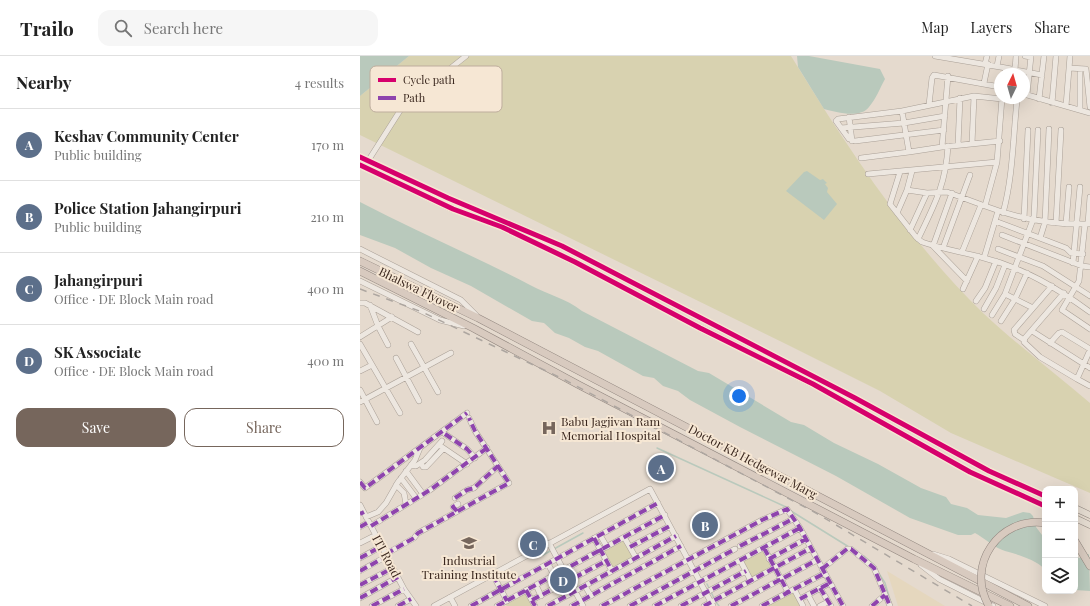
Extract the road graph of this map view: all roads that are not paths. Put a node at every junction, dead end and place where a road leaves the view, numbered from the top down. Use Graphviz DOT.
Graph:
graph roads {
  1 [pos="466,56"];
  2 [pos="936,56"];
  3 [pos="987,56"];
  4 [pos="999,56"];
  5 [pos="1016,56"];
  6 [pos="1025,56"];
  7 [pos="1044,56"];
  8 [pos="1056,56"];
  9 [pos="1070,56"];
  10 [pos="947,57"];
  11 [pos="1031,57"];
  12 [pos="961,58"];
  13 [pos="986,64"];
  14 [pos="453,66"];
  15 [pos="997,66"];
  16 [pos="1001,68"];
  17 [pos="1014,68"];
  18 [pos="1069,68"];
  19 [pos="1080,69"];
  20 [pos="1030,73"];
  21 [pos="948,76"];
  22 [pos="1042,76"];
  23 [pos="984,83"];
  24 [pos="994,86"];
  25 [pos="974,96"];
  26 [pos="1030,96"];
  27 [pos="994,97"];
  28 [pos="960,98"];
  29 [pos="1039,99"];
  30 [pos="945,101"];
  31 [pos="1052,102"];
  32 [pos="1002,104"];
  33 [pos="1017,104"];
  34 [pos="929,105"];
  35 [pos="1066,106"];
  36 [pos="1090,107"];
  37 [pos="1080,110"];
  38 [pos="902,111"];
  39 [pos="400,112"];
  40 [pos="1090,112"];
  41 [pos="945,116"];
  42 [pos="849,118"];
  43 [pos="904,123"];
  44 [pos="850,127"];
  45 [pos="841,128"];
  46 [pos="1049,129"];
  47 [pos="944,130"];
  48 [pos="1028,130"];
  49 [pos="1038,130"];
  50 [pos="1061,130"];
  51 [pos="906,136"];
  52 [pos="852,141"];
  53 [pos="1000,141"];
  54 [pos="972,144"];
  55 [pos="958,145"];
  56 [pos="945,146"];
  57 [pos="909,152"];
  58 [pos="360,157"];
  59 [pos="861,158"];
  60 [pos="368,161"];
  61 [pos="997,162"];
  62 [pos="360,165"];
  63 [pos="947,168"];
  64 [pos="912,171"];
  65 [pos="900,172"];
  66 [pos="868,174"];
  67 [pos="970,175"];
  68 [pos="1069,187"];
  69 [pos="1080,187"];
  70 [pos="907,190"];
  71 [pos="940,192"];
  72 [pos="927,193"];
  73 [pos="952,193"];
  74 [pos="1090,196"];
  75 [pos="962,197"];
  76 [pos="448,198"];
  77 [pos="445,205"];
  78 [pos="983,206"];
  79 [pos="1001,212"];
  80 [pos="896,213"];
  81 [pos="1024,219"];
  82 [pos="1033,220"];
  83 [pos="995,221"];
  84 [pos="1045,222"];
  85 [pos="1056,223"];
  86 [pos="1066,224"];
  87 [pos="1077,224"];
  88 [pos="1088,224"];
  89 [pos="910,230"];
  90 [pos="1028,234"];
  91 [pos="1002,235"];
  92 [pos="1040,238"];
  93 [pos="918,239"];
  94 [pos="1024,244"];
  95 [pos="933,246"];
  96 [pos="943,248"];
  97 [pos="360,249"];
  98 [pos="998,249"];
  99 [pos="962,252"];
  100 [pos="1075,253"];
  101 [pos="1083,254"];
  102 [pos="981,257"];
  103 [pos="1020,257"];
  104 [pos="360,260"];
  105 [pos="996,261"];
  106 [pos="1073,263"];
  107 [pos="1005,265"];
  108 [pos="1082,266"];
  109 [pos="1090,267"];
  110 [pos="1015,268"];
  111 [pos="360,271"];
  112 [pos="1027,273"];
  113 [pos="360,281"];
  114 [pos="966,281"];
  115 [pos="1052,286"];
  116 [pos="1076,287"];
  117 [pos="962,289"];
  118 [pos="1064,293"];
  119 [pos="1005,294"];
  120 [pos="1090,296"];
  121 [pos="1070,297"];
  122 [pos="1015,299"];
  123 [pos="976,301"];
  124 [pos="360,303"];
  125 [pos="370,305"];
  126 [pos="1033,308"];
  127 [pos="984,309"];
  128 [pos="1090,312"];
  129 [pos="992,315"];
  130 [pos="392,317"];
  131 [pos="478,318"];
  132 [pos="1001,321"];
  133 [pos="378,326"];
  134 [pos="473,328"];
  135 [pos="1090,329"];
  136 [pos="1032,330"];
  137 [pos="418,332"];
  138 [pos="360,337"];
  139 [pos="1024,340"];
  140 [pos="1050,343"];
  141 [pos="360,344"];
  142 [pos="388,344"];
  143 [pos="412,344"];
  144 [pos="1090,350"];
  145 [pos="451,353"];
  146 [pos="396,358"];
  147 [pos="1083,364"];
  148 [pos="372,365"];
  149 [pos="425,367"];
  150 [pos="1090,368"];
  151 [pos="360,371"];
  152 [pos="406,377"];
  153 [pos="1076,379"];
  154 [pos="1090,386"];
  155 [pos="386,388"];
  156 [pos="360,390"];
  157 [pos="438,392"];
  158 [pos="363,401"];
  159 [pos="419,401"];
  160 [pos="400,413"];
  161 [pos="377,422"];
  162 [pos="445,434"];
  163 [pos="420,448"];
  164 [pos="487,448"];
  165 [pos="475,458"];
  166 [pos="467,464"];
  167 [pos="411,465"];
  168 [pos="498,466"];
  169 [pos="406,471"];
  170 [pos="401,478"];
  171 [pos="360,482"];
  172 [pos="396,485"];
  173 [pos="423,494"];
  174 [pos="1042,495"];
  175 [pos="416,498"];
  176 [pos="455,498"];
  177 [pos="658,503"];
  178 [pos="406,504"];
  179 [pos="458,504"];
  180 [pos="360,505"];
  181 [pos="1042,505"];
  182 [pos="1078,509"];
  183 [pos="457,512"];
  184 [pos="363,515"];
  185 [pos="664,515"];
  186 [pos="1090,515"];
  187 [pos="793,519"];
  188 [pos="1078,519"];
  189 [pos="1042,523"];
  190 [pos="370,524"];
  191 [pos="1090,525"];
  192 [pos="670,526"];
  193 [pos="360,528"];
  194 [pos="800,528"];
  195 [pos="376,535"];
  196 [pos="600,535"];
  197 [pos="676,536"];
  198 [pos="624,537"];
  199 [pos="594,538"];
  200 [pos="806,539"];
  201 [pos="360,543"];
  202 [pos="549,543"];
  203 [pos="382,546"];
  204 [pos="681,546"];
  205 [pos="1078,546"];
  206 [pos="607,547"];
  207 [pos="630,548"];
  208 [pos="764,548"];
  209 [pos="811,548"];
  210 [pos="917,549"];
  211 [pos="600,550"];
  212 [pos="386,555"];
  213 [pos="360,558"];
  214 [pos="557,558"];
  215 [pos="636,558"];
  216 [pos="688,559"];
  217 [pos="769,559"];
  218 [pos="914,559"];
  219 [pos="740,560"];
  220 [pos="817,560"];
  221 [pos="606,561"];
  222 [pos="548,564"];
  223 [pos="1090,566"];
  224 [pos="393,568"];
  225 [pos="774,568"];
  226 [pos="564,570"];
  227 [pos="360,571"];
  228 [pos="612,571"];
  229 [pos="694,571"];
  230 [pos="746,571"];
  231 [pos="824,571"];
  232 [pos="493,575"];
  233 [pos="554,575"];
  234 [pos="398,577"];
  235 [pos="781,579"];
  236 [pos="569,580"];
  237 [pos="751,581"];
  238 [pos="700,582"];
  239 [pos="830,583"];
  240 [pos="360,585"];
  241 [pos="536,585"];
  242 [pos="585,586"];
  243 [pos="820,588"];
  244 [pos="404,589"];
  245 [pos="794,589"];
  246 [pos="501,590"];
  247 [pos="526,590"];
  248 [pos="575,591"];
  249 [pos="788,592"];
  250 [pos="706,593"];
  251 [pos="836,593"];
  252 [pos="808,595"];
  253 [pos="885,595"];
  254 [pos="541,596"];
  255 [pos="565,596"];
  256 [pos="591,596"];
  257 [pos="450,597"];
  258 [pos="360,598"];
  259 [pos="411,599"];
  260 [pos="800,599"];
  261 [pos="532,600"];
  262 [pos="828,602"];
  263 [pos="504,603"];
  264 [pos="582,604"];
  265 [pos="661,604"];
  266 [pos="712,604"];
  267 [pos="372,606"];
  268 [pos="398,606"];
  269 [pos="416,606"];
  270 [pos="434,606"];
  271 [pos="455,606"];
  272 [pos="471,606"];
  273 [pos="497,606"];
  274 [pos="535,606"];
  275 [pos="548,606"];
  276 [pos="571,606"];
  277 [pos="602,606"];
  278 [pos="630,606"];
  279 [pos="655,606"];
  280 [pos="681,606"];
  281 [pos="704,606"];
  282 [pos="731,606"];
  283 [pos="762,606"];
  284 [pos="803,606"];
  285 [pos="814,606"];
  286 [pos="820,606"];
  287 [pos="843,606"];
  288 [pos="872,606"];
  289 [pos="890,606"];
  290 [pos="989,606"];
  291 [pos="993,606"];
  292 [pos="1010,606"];
  293 [pos="1028,606"];
  294 [pos="1045,606"];
  1 -- 14 [label="street"];
  2 -- 10 [label="street"];
  3 -- 13 [label="street"];
  4 -- 15 [label="street"];
  5 -- 17 [label="street"];
  6 -- 11 [label="street"];
  7 -- 22 [label="street"];
  8 -- 31 [label="street"];
  9 -- 18 [label="street"];
  10 -- 12 [label="street"];
  11 -- 20 [label="street"];
  12 -- 13 [label="street"];
  13 -- 15 [label="street"];
  13 -- 23 [label="street"];
  15 -- 16 [label="street"];
  18 -- 19 [label="street"];
  18 -- 35 [label="street"];
  19 -- 36 [label="street"];
  19 -- 37 [label="street"];
  20 -- 22 [label="street"];
  21 -- 23 [label="street"];
  21 -- 30 [label="street"];
  21 -- 34 [label="street"];
  22 -- 29 [label="street"];
  23 -- 24 [label="street"];
  25 -- 27 [label="street"];
  25 -- 28 [label="street"];
  25 -- 54 [label="street"];
  26 -- 29 [label="street"];
  28 -- 30 [label="street"];
  28 -- 55 [label="street"];
  29 -- 31 [label="street"];
  30 -- 34 [label="street"];
  30 -- 41 [label="street"];
  31 -- 35 [label="street"];
  32 -- 53 [label="street"];
  33 -- 79 [label="street"];
  34 -- 38 [label="street"];
  35 -- 37 [label="street"];
  37 -- 40 [label="street"];
  38 -- 42 [label="street"];
  38 -- 43 [label="street"];
  39 -- 60 [label="street"];
  41 -- 43 [label="street"];
  41 -- 47 [label="street"];
  42 -- 44 [label="street"];
  42 -- 45 [label="street"];
  43 -- 44 [label="street"];
  43 -- 51 [label="street"];
  44 -- 45 [label="street"];
  44 -- 52 [label="street"];
  45 -- 52 [label="street"];
  46 -- 84 [label="street"];
  47 -- 51 [label="street"];
  47 -- 56 [label="street"];
  48 -- 81 [label="street"];
  49 -- 82 [label="street"];
  50 -- 85 [label="street"];
  51 -- 52 [label="street"];
  51 -- 57 [label="street"];
  53 -- 54 [label="street"];
  53 -- 61 [label="street"];
  54 -- 55 [label="street"];
  55 -- 56 [label="street"];
  56 -- 57 [label="street"];
  56 -- 63 [label="street"];
  57 -- 59 [label="street"];
  58 -- 60 [label="main road"];
  60 -- 76 [label="main road"];
  61 -- 63 [label="street"];
  61 -- 78 [label="street"];
  62 -- 77 [label="main road"];
  63 -- 64 [label="street"];
  63 -- 71 [label="street"];
  64 -- 65 [label="street"];
  64 -- 70 [label="street"];
  65 -- 66 [label="street"];
  65 -- 80 [label="street"];
  67 -- 75 [label="street"];
  68 -- 86 [label="street"];
  69 -- 87 [label="street"];
  70 -- 72 [label="street"];
  70 -- 80 [label="street"];
  71 -- 72 [label="street"];
  71 -- 73 [label="street"];
  71 -- 93 [label="street"];
  72 -- 89 [label="street"];
  73 -- 75 [label="street"];
  73 -- 95 [label="street"];
  74 -- 88 [label="street"];
  75 -- 78 [label="street"];
  75 -- 96 [label="street"];
  76 -- 77 [label="main road"];
  76 -- 174 [label="main road"];
  77 -- 181 [label="main road"];
  78 -- 79 [label="street"];
  78 -- 99 [label="street"];
  79 -- 81 [label="street"];
  79 -- 83 [label="street"];
  80 -- 89 [label="street"];
  81 -- 82 [label="street"];
  82 -- 84 [label="street"];
  82 -- 90 [label="street"];
  83 -- 90 [label="street"];
  83 -- 102 [label="street"];
  84 -- 85 [label="street"];
  84 -- 92 [label="street"];
  85 -- 86 [label="street"];
  86 -- 87 [label="street"];
  87 -- 88 [label="street"];
  87 -- 100 [label="street"];
  88 -- 101 [label="street"];
  89 -- 93 [label="street"];
  90 -- 92 [label="street"];
  90 -- 94 [label="street"];
  91 -- 94 [label="street"];
  92 -- 100 [label="street"];
  93 -- 95 [label="street"];
  94 -- 103 [label="street"];
  94 -- 106 [label="street"];
  95 -- 96 [label="street"];
  95 -- 114 [label="street"];
  96 -- 99 [label="street"];
  97 -- 131 [label="street"];
  98 -- 103 [label="street"];
  99 -- 102 [label="street"];
  100 -- 101 [label="street"];
  100 -- 106 [label="street"];
  101 -- 108 [label="street"];
  102 -- 105 [label="street"];
  102 -- 114 [label="street"];
  103 -- 110 [label="street"];
  103 -- 116 [label="street"];
  104 -- 131 [label="highway, Bhalswa Flyover"];
  105 -- 107 [label="street"];
  105 -- 123 [label="street"];
  106 -- 108 [label="street"];
  107 -- 110 [label="street"];
  107 -- 127 [label="street"];
  108 -- 109 [label="street"];
  108 -- 116 [label="street"];
  110 -- 112 [label="street"];
  110 -- 119 [label="street"];
  111 -- 134 [label="highway, Bhalswa Flyover"];
  112 -- 115 [label="street"];
  112 -- 122 [label="street"];
  113 -- 134 [label="street"];
  114 -- 117 [label="street"];
  115 -- 118 [label="street"];
  115 -- 126 [label="street"];
  116 -- 120 [label="street"];
  116 -- 121 [label="street"];
  118 -- 121 [label="street"];
  118 -- 136 [label="street"];
  119 -- 122 [label="street"];
  119 -- 129 [label="street"];
  121 -- 128 [label="street"];
  121 -- 135 [label="street"];
  122 -- 126 [label="street"];
  122 -- 132 [label="street"];
  124 -- 125 [label="street"];
  125 -- 130 [label="street"];
  125 -- 133 [label="street"];
  126 -- 139 [label="street"];
  130 -- 133 [label="street"];
  130 -- 137 [label="street"];
  131 -- 210 [label="highway, Doctor KB Hedgewar Marg"];
  133 -- 138 [label="street"];
  133 -- 142 [label="street"];
  134 -- 218 [label="highway, Doctor KB Hedgewar Marg"];
  136 -- 139 [label="street"];
  136 -- 140 [label="street"];
  139 -- 153 [label="street"];
  140 -- 144 [label="street"];
  140 -- 147 [label="street"];
  141 -- 148 [label="street"];
  143 -- 149 [label="street"];
  144 -- 147 [label="street"];
  145 -- 149 [label="street"];
  146 -- 152 [label="street"];
  147 -- 150 [label="street"];
  147 -- 153 [label="street"];
  148 -- 151 [label="street"];
  148 -- 155 [label="street"];
  149 -- 152 [label="street"];
  149 -- 157 [label="street"];
  152 -- 155 [label="street"];
  152 -- 159 [label="street"];
  153 -- 154 [label="street"];
  155 -- 158 [label="street"];
  155 -- 160 [label="street"];
  156 -- 158 [label="street"];
  158 -- 161 [label="street"];
  162 -- 165 [label="street"];
  163 -- 164 [label="street"];
  163 -- 167 [label="street"];
  163 -- 171 [label="street"];
  164 -- 165 [label="street"];
  164 -- 168 [label="street"];
  165 -- 166 [label="street"];
  166 -- 167 [label="street"];
  166 -- 173 [label="street"];
  167 -- 169 [label="street"];
  168 -- 176 [label="street"];
  168 -- 183 [label="street"];
  169 -- 170 [label="street"];
  169 -- 173 [label="street"];
  170 -- 172 [label="street"];
  170 -- 175 [label="street"];
  172 -- 178 [label="street"];
  172 -- 184 [label="street"];
  173 -- 175 [label="street"];
  175 -- 178 [label="street"];
  177 -- 185 [label="street"];
  177 -- 196 [label="street"];
  177 -- 202 [label="street"];
  178 -- 190 [label="street"];
  179 -- 183 [label="street"];
  180 -- 184 [label="street, ITI Road"];
  182 -- 186 [label="main road"];
  183 -- 212 [label="street"];
  184 -- 190 [label="street, ITI Road"];
  185 -- 192 [label="street"];
  185 -- 198 [label="street"];
  187 -- 194 [label="street"];
  187 -- 216 [label="street"];
  187 -- 229 [label="street"];
  188 -- 191 [label="main road"];
  189 -- 290 [label="highway, bridge"];
  190 -- 193 [label="street"];
  190 -- 195 [label="street, ITI Road"];
  192 -- 197 [label="street"];
  192 -- 207 [label="street"];
  194 -- 200 [label="street"];
  194 -- 208 [label="street"];
  195 -- 201 [label="street"];
  195 -- 203 [label="street, ITI Road"];
  196 -- 199 [label="street"];
  196 -- 206 [label="street"];
  197 -- 204 [label="street"];
  197 -- 215 [label="street"];
  198 -- 206 [label="street"];
  198 -- 207 [label="street"];
  199 -- 211 [label="street"];
  199 -- 214 [label="street"];
  200 -- 209 [label="street"];
  200 -- 217 [label="street"];
  202 -- 214 [label="street"];
  202 -- 232 [label="street"];
  203 -- 212 [label="street, ITI Road"];
  203 -- 213 [label="street"];
  204 -- 216 [label="street"];
  204 -- 256 [label="street"];
  205 -- 223 [label="highway"];
  206 -- 211 [label="street"];
  207 -- 215 [label="street"];
  208 -- 217 [label="street"];
  208 -- 219 [label="street"];
  209 -- 220 [label="street"];
  209 -- 225 [label="street"];
  210 -- 293 [label="highway, Doctor KB Hedgewar Marg"];
  210 -- 294 [label="street"];
  211 -- 221 [label="street"];
  211 -- 226 [label="street"];
  212 -- 224 [label="street, ITI Road"];
  212 -- 227 [label="street"];
  214 -- 222 [label="street"];
  214 -- 226 [label="street"];
  215 -- 228 [label="street"];
  216 -- 229 [label="street"];
  216 -- 277 [label="street"];
  217 -- 225 [label="street"];
  218 -- 291 [label="street"];
  218 -- 292 [label="highway, Doctor KB Hedgewar Marg"];
  219 -- 230 [label="street"];
  219 -- 238 [label="street"];
  220 -- 231 [label="street"];
  220 -- 235 [label="street"];
  221 -- 228 [label="street"];
  221 -- 236 [label="street"];
  222 -- 233 [label="street"];
  222 -- 246 [label="street"];
  224 -- 234 [label="street, ITI Road"];
  224 -- 240 [label="street"];
  225 -- 235 [label="street"];
  225 -- 237 [label="street"];
  226 -- 233 [label="street"];
  226 -- 236 [label="street"];
  228 -- 242 [label="street"];
  229 -- 238 [label="street"];
  229 -- 278 [label="street"];
  230 -- 237 [label="street"];
  230 -- 250 [label="street"];
  231 -- 239 [label="street"];
  231 -- 245 [label="street"];
  231 -- 253 [label="street"];
  232 -- 246 [label="street"];
  232 -- 257 [label="street"];
  233 -- 241 [label="street"];
  234 -- 244 [label="street, ITI Road"];
  234 -- 258 [label="street"];
  235 -- 249 [label="street"];
  235 -- 282 [label="street"];
  236 -- 248 [label="street"];
  236 -- 254 [label="street"];
  237 -- 266 [label="street"];
  238 -- 250 [label="street"];
  238 -- 265 [label="street"];
  239 -- 243 [label="street"];
  239 -- 251 [label="street"];
  241 -- 247 [label="street"];
  241 -- 254 [label="street"];
  242 -- 248 [label="street"];
  242 -- 256 [label="street"];
  243 -- 252 [label="street"];
  243 -- 262 [label="street"];
  244 -- 259 [label="street, ITI Road"];
  244 -- 267 [label="street"];
  245 -- 249 [label="street"];
  245 -- 260 [label="street"];
  246 -- 263 [label="street"];
  246 -- 272 [label="street"];
  247 -- 261 [label="street"];
  247 -- 263 [label="street"];
  248 -- 255 [label="street"];
  248 -- 264 [label="street"];
  249 -- 283 [label="street"];
  250 -- 266 [label="street"];
  250 -- 280 [label="street"];
  251 -- 262 [label="street"];
  251 -- 287 [label="street"];
  252 -- 260 [label="street"];
  252 -- 285 [label="street"];
  253 -- 288 [label="street"];
  253 -- 289 [label="street"];
  254 -- 261 [label="street"];
  255 -- 275 [label="street"];
  255 -- 276 [label="street"];
  256 -- 264 [label="street"];
  257 -- 270 [label="street"];
  257 -- 271 [label="street"];
  259 -- 268 [label="street"];
  259 -- 269 [label="street, ITI Road"];
  260 -- 284 [label="street"];
  261 -- 274 [label="street"];
  262 -- 286 [label="street"];
  263 -- 273 [label="street"];
  264 -- 276 [label="street"];
  265 -- 279 [label="street"];
  266 -- 281 [label="street"];
}
